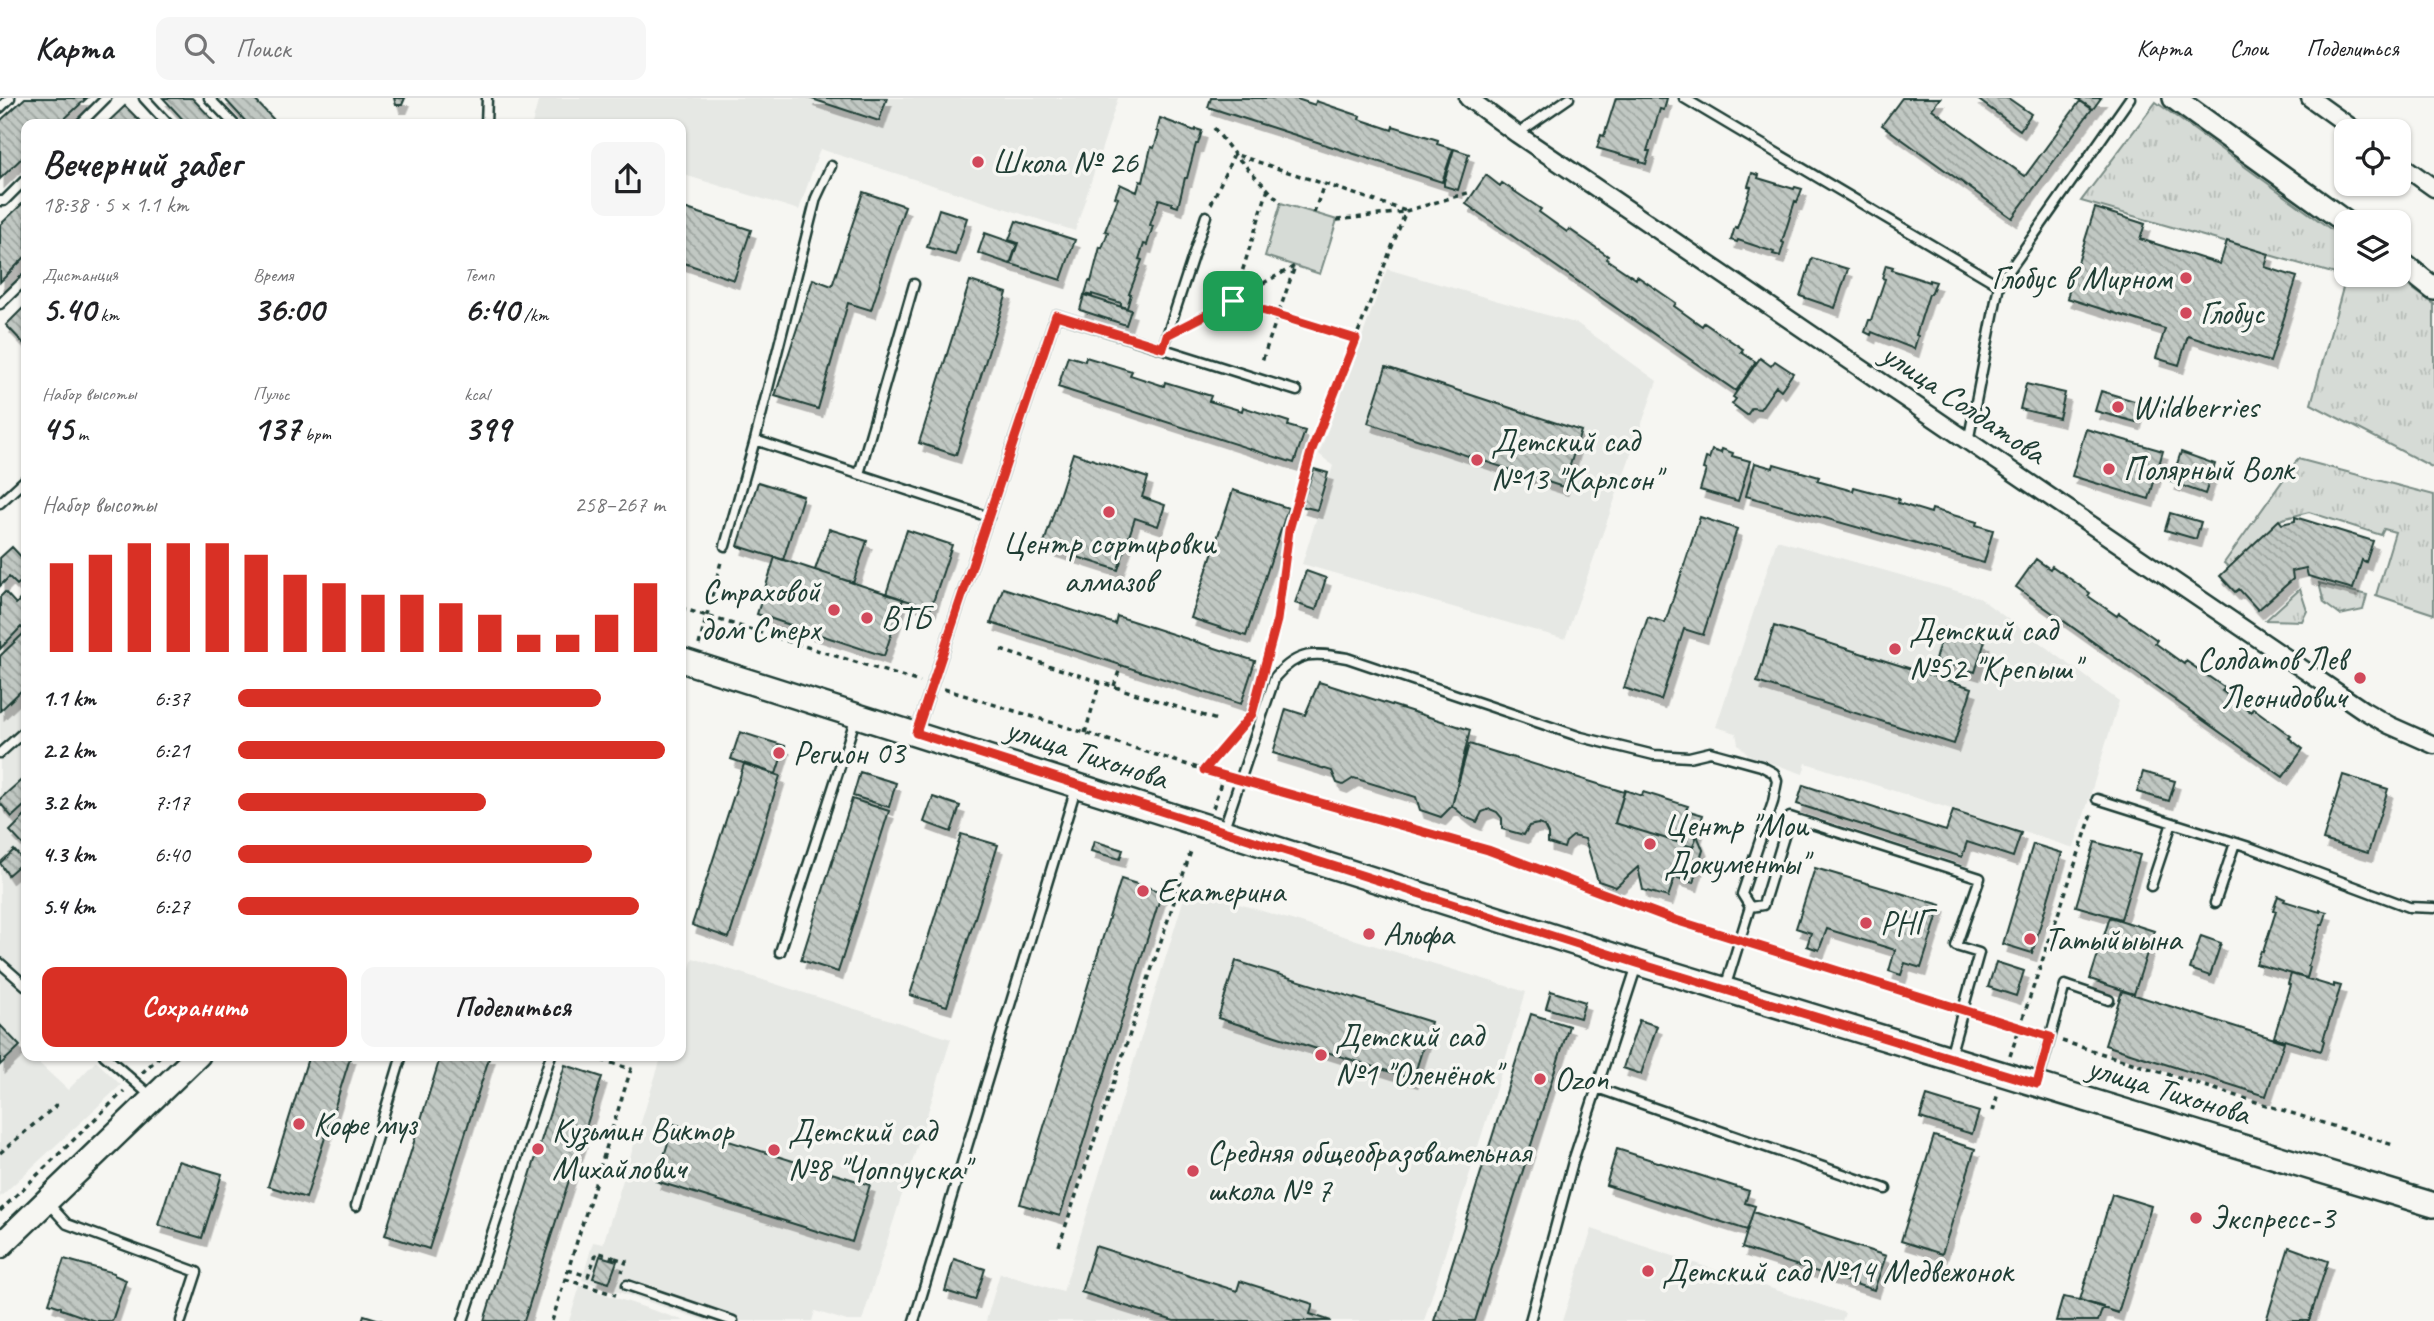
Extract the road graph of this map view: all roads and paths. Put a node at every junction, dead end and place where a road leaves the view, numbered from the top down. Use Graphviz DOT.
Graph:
graph roads {
  1 [pos="10,98"];
  2 [pos="106,98"];
  3 [pos="144,98"];
  4 [pos="209,98"];
  5 [pos="487,98"];
  6 [pos="1468,98"];
  7 [pos="1569,98"];
  8 [pos="1684,98"];
  9 [pos="2130,98"];
  10 [pos="2174,98"];
  11 [pos="2311,98"];
  12 [pos="0,108"];
  13 [pos="85,119"];
  14 [pos="163,119"];
  15 [pos="229,119"];
  16 [pos="486,119"];
  17 [pos="2340,119"];
  18 [pos="1214,128"];
  19 [pos="1517,134"];
  20 [pos="1234,154"];
  21 [pos="831,166"];
  22 [pos="2411,172"];
  23 [pos="21,184"];
  24 [pos="1324,184"];
  25 [pos="2434,188"];
  26 [pos="1268,189"];
  27 [pos="1471,192"];
  28 [pos="2,202"];
  29 [pos="1281,203"];
  30 [pos="1406,211"];
  31 [pos="1314,213"];
  32 [pos="2334,214"];
  33 [pos="1206,216"];
  34 [pos="1337,220"];
  35 [pos="2411,271"];
  36 [pos="21,284"];
  37 [pos="914,284"];
  38 [pos="1999,285"];
  39 [pos="2434,289"];
  40 [pos="1233,301"];
  41 [pos="0,304"];
  42 [pos="1279,315"];
  43 [pos="1167,335"];
  44 [pos="1356,339"];
  45 [pos="1163,348"];
  46 [pos="1256,377"];
  47 [pos="1297,391"];
  48 [pos="755,440"];
  49 [pos="1968,442"];
  50 [pos="859,474"];
  51 [pos="21,484"];
  52 [pos="0,503"];
  53 [pos="989,517"];
  54 [pos="725,546"];
  55 [pos="686,610"];
  56 [pos="707,617"];
  57 [pos="1001,650"];
  58 [pos="686,659"];
  59 [pos="686,661"];
  60 [pos="1121,665"];
  61 [pos="1263,674"];
  62 [pos="1100,682"];
  63 [pos="932,686"];
  64 [pos="1114,687"];
  65 [pos="856,714"];
  66 [pos="1252,714"];
  67 [pos="1217,720"];
  68 [pos="916,733"];
  69 [pos="1085,733"];
  70 [pos="21,734"];
  71 [pos="2434,745"];
  72 [pos="0,753"];
  73 [pos="1204,770"];
  74 [pos="1240,780"];
  75 [pos="1077,785"];
  76 [pos="2097,799"];
  77 [pos="2172,823"];
  78 [pos="1223,831"];
  79 [pos="2235,843"];
  80 [pos="1191,850"];
  81 [pos="2151,886"];
  82 [pos="2215,904"];
  83 [pos="1750,907"];
  84 [pos="2434,908"];
  85 [pos="1738,940"];
  86 [pos="780,952"];
  87 [pos="0,963"];
  88 [pos="1637,963"];
  89 [pos="21,982"];
  90 [pos="1725,989"];
  91 [pos="2109,1000"];
  92 [pos="1963,1010"];
  93 [pos="2020,1027"];
  94 [pos="2050,1037"];
  95 [pos="1950,1058"];
  96 [pos="111,1061"];
  97 [pos="155,1061"];
  98 [pos="192,1061"];
  99 [pos="400,1061"];
  100 [pos="549,1061"];
  101 [pos="605,1061"];
  102 [pos="2004,1074"];
  103 [pos="134,1081"];
  104 [pos="2037,1084"];
  105 [pos="1597,1088"];
  106 [pos="153,1098"];
  107 [pos="58,1104"];
  108 [pos="1993,1111"];
  109 [pos="2393,1145"];
  110 [pos="0,1153"];
  111 [pos="1886,1189"];
  112 [pos="46,1201"];
  113 [pos="2434,1205"];
  114 [pos="356,1206"];
  115 [pos="0,1211"];
  116 [pos="1059,1245"];
  117 [pos="0,1246"];
  118 [pos="614,1261"];
  119 [pos="568,1270"];
  120 [pos="627,1285"];
  121 [pos="181,1321"];
  122 [pos="464,1321"];
  123 [pos="552,1321"];
  124 [pos="733,1321"];
  125 [pos="914,1321"];
  126 [pos="1530,1321"];
  1 -- 12 [label="lane"];
  2 -- 13 [label="lane"];
  3 -- 14 [label="lane"];
  4 -- 15 [label="lane"];
  5 -- 16 [label="lane"];
  6 -- 19 [label="street, улица Солдатова"];
  7 -- 19 [label="lane"];
  8 -- 38 [label="lane"];
  9 -- 38 [label="lane"];
  10 -- 32 [label="street"];
  11 -- 17 [label="street"];
  18 -- 20 [label="path"];
  19 -- 49 [label="street, улица Солдатова"];
  20 -- 24 [label="path"];
  20 -- 26 [label="path"];
  20 -- 33 [label="path"];
  21 -- 48 [label="lane"];
  22 -- 25 [label="street"];
  23 -- 28 [label="lane"];
  24 -- 30 [label="path"];
  24 -- 31 [label="path"];
  26 -- 29 [label="path"];
  26 -- 40 [label="path"];
  27 -- 30 [label="path"];
  30 -- 34 [label="path"];
  30 -- 44 [label="path"];
  33 -- 43 [label="lane"];
  35 -- 39 [label="street"];
  36 -- 41 [label="lane"];
  37 -- 50 [label="lane"];
  38 -- 49 [label="lane"];
  40 -- 42 [label="path"];
  40 -- 42 [label="path"];
  40 -- 43 [label="path"];
  42 -- 44 [label="path"];
  42 -- 46 [label="path"];
  43 -- 45 [label="lane"];
  44 -- 61 [label="path"];
  45 -- 46 [label="lane"];
  45 -- 53 [label="lane"];
  46 -- 47 [label="lane"];
  48 -- 50 [label="lane"];
  48 -- 54 [label="lane"];
  49 -- 71 [label="street, улица Солдатова"];
  50 -- 53 [label="lane"];
  51 -- 52 [label="lane"];
  53 -- 63 [label="lane"];
  54 -- 56 [label="path"];
  55 -- 56 [label="path"];
  56 -- 58 [label="path"];
  56 -- 63 [label="path"];
  57 -- 62 [label="path"];
  59 -- 65 [label="main road, улица Тихонова"];
  60 -- 64 [label="path"];
  62 -- 64 [label="path"];
  62 -- 69 [label="path"];
  63 -- 68 [label="lane"];
  63 -- 69 [label="path"];
  64 -- 67 [label="path"];
  65 -- 68 [label="main road, улица Тихонова"];
  65 -- 86 [label="lane"];
  66 -- 73 [label="path"];
  68 -- 75 [label="main road, улица Тихонова"];
  69 -- 73 [label="path"];
  70 -- 72 [label="lane"];
  73 -- 74 [label="path"];
  74 -- 78 [label="lane"];
  74 -- 83 [label="lane"];
  74 -- 85 [label="path"];
  75 -- 78 [label="main road, улица Тихонова"];
  75 -- 125 [label="lane"];
  76 -- 77 [label="lane"];
  76 -- 93 [label="path"];
  77 -- 79 [label="lane"];
  77 -- 81 [label="lane"];
  78 -- 88 [label="main road, улица Тихонова"];
  79 -- 82 [label="lane"];
  79 -- 84 [label="lane"];
  80 -- 116 [label="path"];
  83 -- 85 [label="lane"];
  83 -- 92 [label="lane"];
  85 -- 90 [label="lane"];
  85 -- 92 [label="path"];
  87 -- 89 [label="lane"];
  88 -- 90 [label="main road, улица Тихонова"];
  88 -- 105 [label="lane"];
  90 -- 95 [label="main road, улица Тихонова"];
  91 -- 94 [label="lane"];
  92 -- 93 [label="path"];
  92 -- 95 [label="lane"];
  93 -- 94 [label="path"];
  93 -- 102 [label="path"];
  94 -- 104 [label="lane"];
  94 -- 109 [label="path"];
  95 -- 102 [label="main road, улица Тихонова"];
  96 -- 103 [label="lane"];
  97 -- 103 [label="path"];
  98 -- 106 [label="main road"];
  99 -- 114 [label="lane"];
  100 -- 122 [label="lane"];
  101 -- 119 [label="path"];
  102 -- 104 [label="main road, улица Тихонова"];
  102 -- 108 [label="path"];
  103 -- 106 [label="lane"];
  103 -- 115 [label="path"];
  104 -- 113 [label="main road, улица Тихонова"];
  105 -- 111 [label="lane"];
  105 -- 126 [label="lane"];
  106 -- 112 [label="main road"];
  107 -- 110 [label="path"];
  112 -- 117 [label="main road"];
  112 -- 121 [label="lane"];
  118 -- 119 [label="path"];
  119 -- 123 [label="path"];
  120 -- 124 [label="lane"];
}
